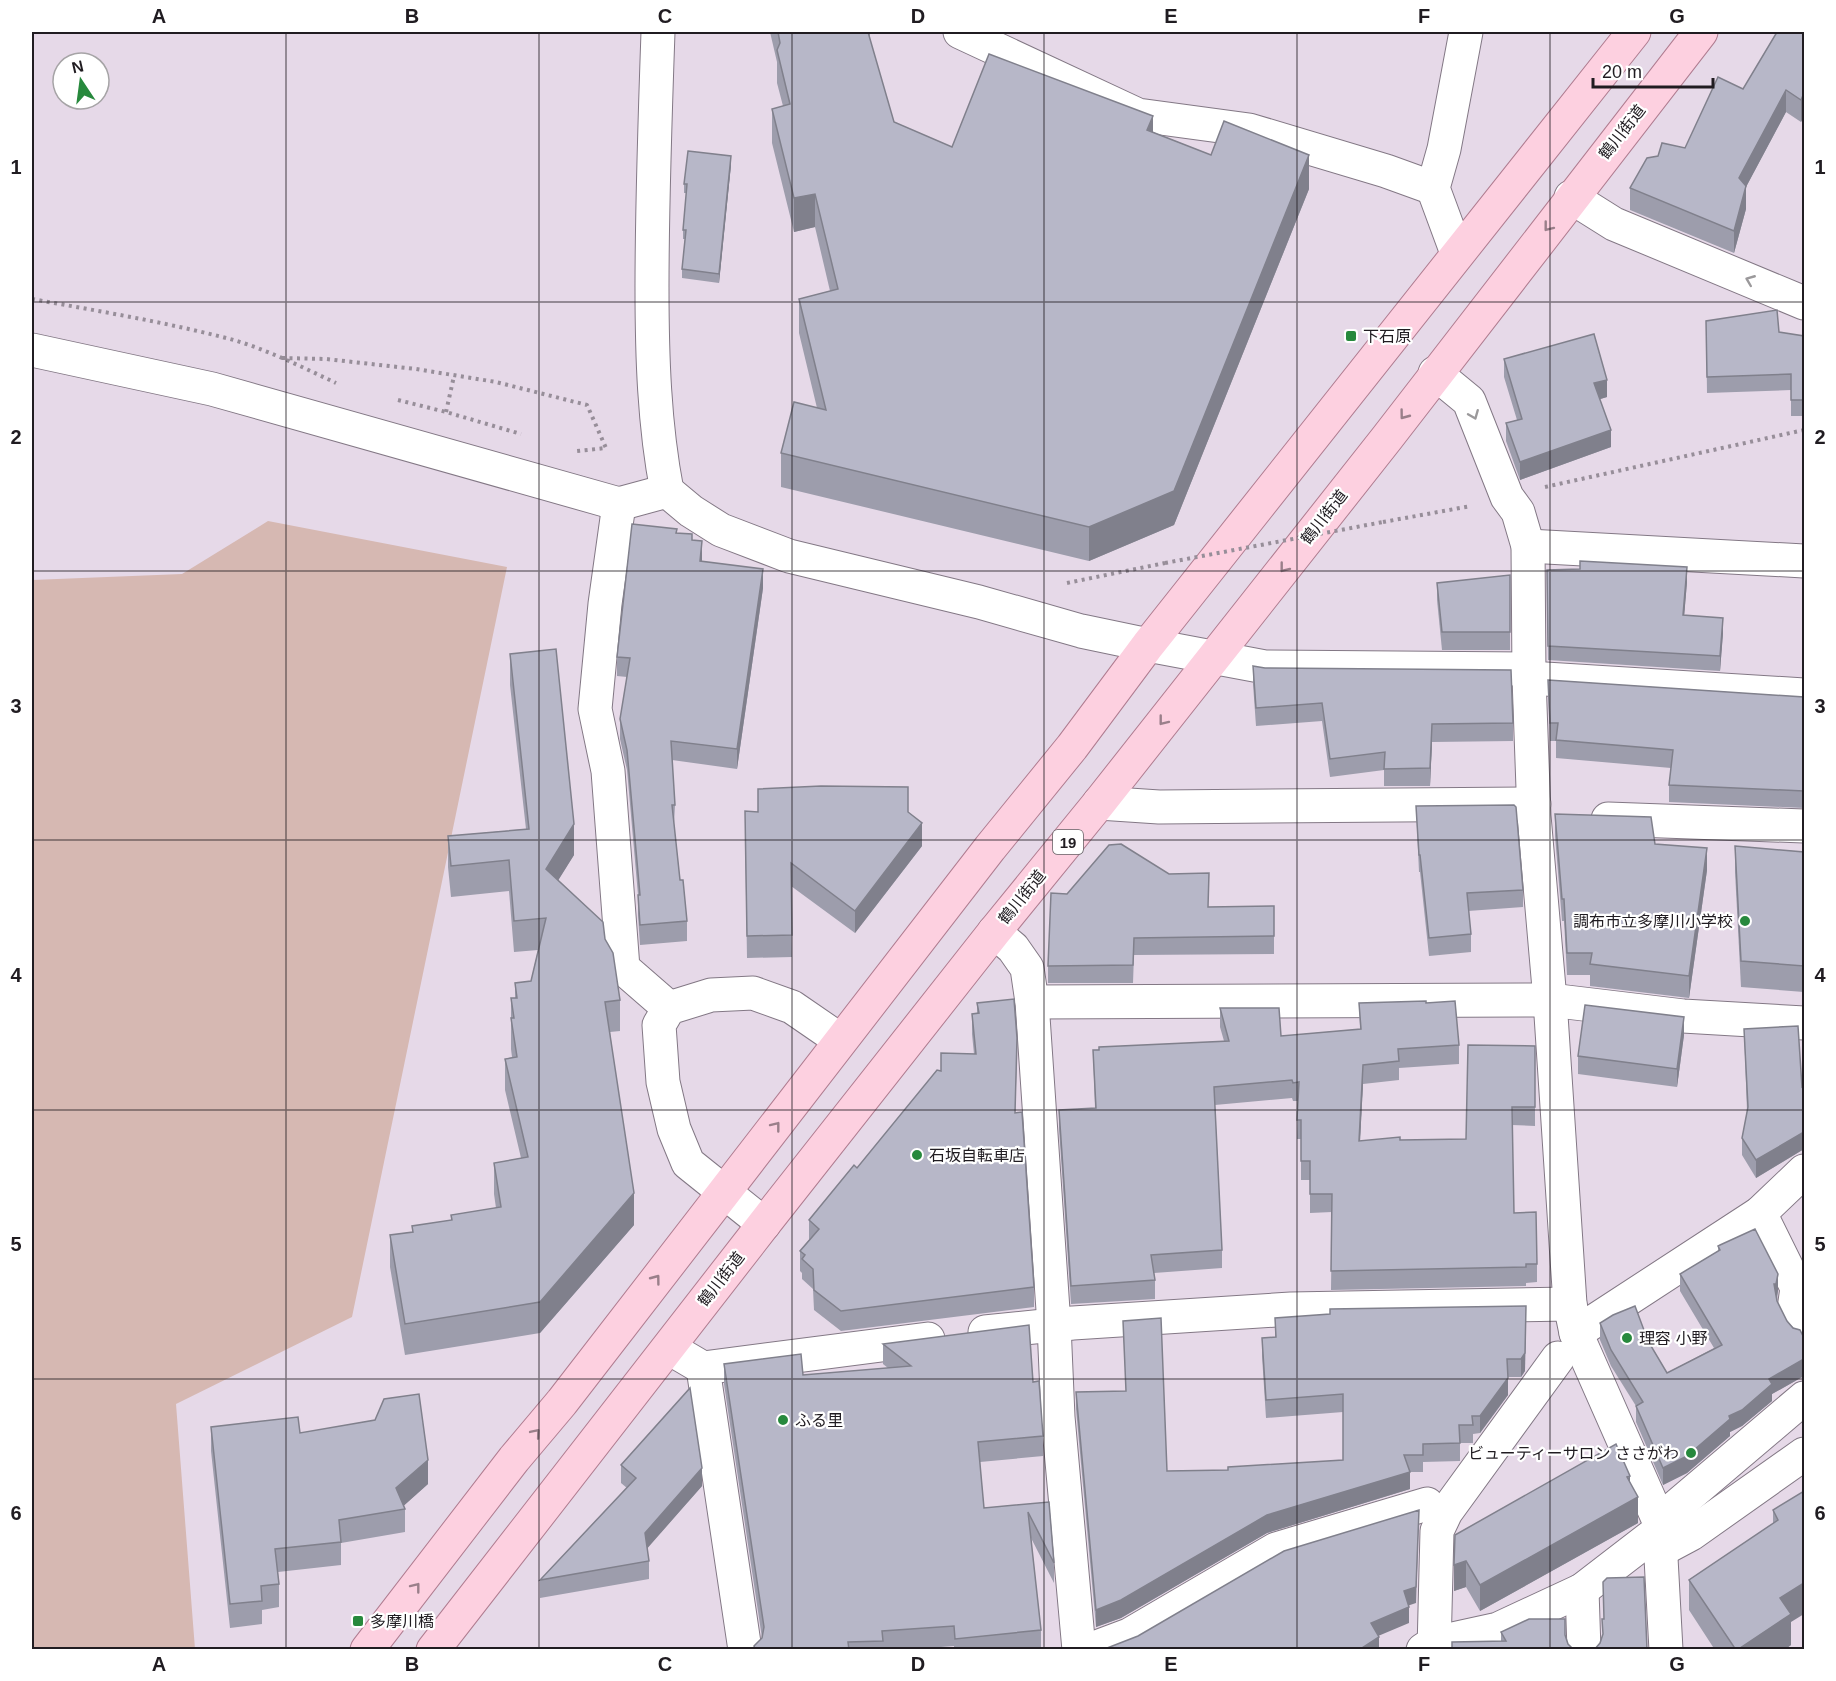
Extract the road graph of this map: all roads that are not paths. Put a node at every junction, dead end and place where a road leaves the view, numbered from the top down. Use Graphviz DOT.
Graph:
graph roads {
  1 [pos="658,32"];
  2 [pos="960,32"];
  3 [pos="1466,32"];
  4 [pos="1634,32"];
  5 [pos="1701,32"];
  6 [pos="1433,189"];
  7 [pos="1571,197"];
  8 [pos="1457,254"];
  9 [pos="1804,303"];
  10 [pos="32,350"];
  11 [pos="1435,373"];
  12 [pos="667,491"];
  13 [pos="619,504"];
  14 [pos="1528,546"];
  15 [pos="1804,561"];
  16 [pos="1148,645"];
  17 [pos="1213,657"];
  18 [pos="1529,674"];
  19 [pos="1804,695"];
  20 [pos="1099,803"];
  21 [pos="1552,813"];
  22 [pos="1804,826"];
  23 [pos="994,932"];
  24 [pos="1550,1000"];
  25 [pos="1032,1002"];
  26 [pos="669,1008"];
  27 [pos="1804,1023"];
  28 [pos="840,1040"];
  29 [pos="1804,1171"];
  30 [pos="724,1192"];
  31 [pos="1760,1213"];
  32 [pos="764,1224"];
  33 [pos="1054,1325"];
  34 [pos="1804,1329"];
  35 [pos="1568,1332"];
  36 [pos="669,1348"];
  37 [pos="703,1368"];
  38 [pos="1804,1398"];
  39 [pos="1804,1454"];
  40 [pos="1427,1504"];
  41 [pos="1660,1534"];
  42 [pos="1582,1590"];
  43 [pos="1430,1647"];
  44 [pos="367,1650"];
  45 [pos="433,1650"];
  46 [pos="745,1650"];
  47 [pos="1079,1650"];
  48 [pos="1089,1650"];
  49 [pos="1584,1650"];
  50 [pos="1666,1650"];
  1 -- 12 [label="street"];
  2 -- 6 [label="street"];
  3 -- 6 [label="street"];
  4 -- 8 [label="main road"];
  5 -- 7 [label="main road, 鶴川街道 / 19"];
  6 -- 8 [label="street"];
  9 -- 7 [label="street, one-way"];
  7 -- 11 [label="main road, 鶴川街道 / 19, one-way"];
  8 -- 16 [label="main road"];
  10 -- 13 [label="street"];
  11 -- 14 [label="street, one-way"];
  11 -- 17 [label="main road, 鶴川街道 / 19, one-way"];
  12 -- 13 [label="street"];
  12 -- 16 [label="street"];
  13 -- 26 [label="street"];
  14 -- 15 [label="street"];
  14 -- 18 [label="street"];
  16 -- 17 [label="street"];
  16 -- 28 [label="main road"];
  17 -- 18 [label="street"];
  17 -- 20 [label="main road, 鶴川街道 / 19, one-way"];
  18 -- 19 [label="street"];
  18 -- 21 [label="street"];
  20 -- 21 [label="street"];
  20 -- 23 [label="main road, 鶴川街道 / 19"];
  21 -- 22 [label="street"];
  21 -- 24 [label="street"];
  23 -- 25 [label="street"];
  23 -- 32 [label="main road, 鶴川街道 / 19"];
  24 -- 25 [label="street"];
  24 -- 27 [label="street"];
  24 -- 35 [label="street"];
  25 -- 33 [label="street"];
  26 -- 28 [label="street"];
  26 -- 30 [label="street"];
  30 -- 28 [label="main road, one-way"];
  29 -- 31 [label="street"];
  30 -- 32 [label="street"];
  44 -- 30 [label="main road, one-way"];
  31 -- 34 [label="street"];
  31 -- 35 [label="street"];
  32 -- 36 [label="main road, 鶴川街道 / 19"];
  33 -- 35 [label="street"];
  33 -- 37 [label="street"];
  33 -- 47 [label="street"];
  35 -- 41 [label="street"];
  35 -- 43 [label="street"];
  36 -- 37 [label="street"];
  36 -- 45 [label="main road, 鶴川街道 / 19"];
  37 -- 46 [label="street"];
  38 -- 41 [label="street"];
  39 -- 41 [label="street"];
  40 -- 48 [label="street"];
  41 -- 42 [label="street"];
  41 -- 50 [label="street"];
  42 -- 43 [label="street"];
  42 -- 49 [label="street"];
}
